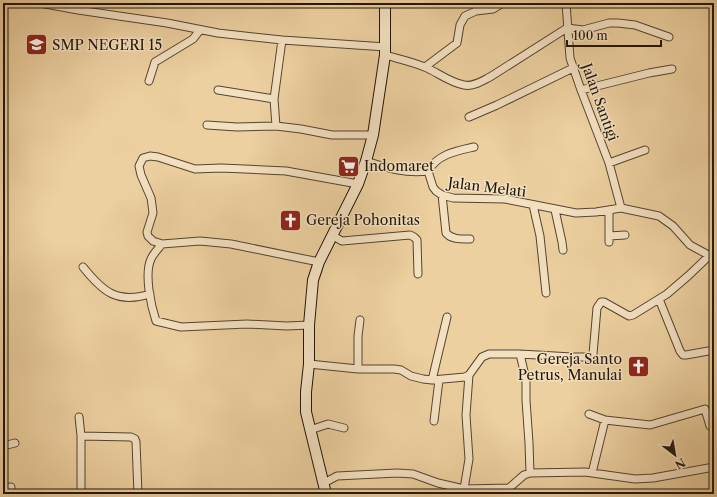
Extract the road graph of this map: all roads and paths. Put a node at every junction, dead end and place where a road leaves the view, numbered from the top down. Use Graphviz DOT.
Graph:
graph roads {
  1 [pos="40,3"];
  2 [pos="385,3"];
  3 [pos="503,3"];
  4 [pos="566,3"];
  5 [pos="79,6"];
  6 [pos="567,28"];
  7 [pos="200,30"];
  8 [pos="669,37"];
  9 [pos="282,40"];
  10 [pos="385,51"];
  11 [pos="426,67"];
  12 [pos="573,68"];
  13 [pos="672,70"];
  14 [pos="149,81"];
  15 [pos="218,90"];
  16 [pos="581,90"];
  17 [pos="274,99"];
  18 [pos="469,117"];
  19 [pos="207,125"];
  20 [pos="276,126"];
  21 [pos="373,135"];
  22 [pos="474,147"];
  23 [pos="645,150"];
  24 [pos="366,160"];
  25 [pos="609,163"];
  26 [pos="428,171"];
  27 [pos="358,184"];
  28 [pos="442,195"];
  29 [pos="533,205"];
  30 [pos="621,208"];
  31 [pos="555,210"];
  32 [pos="609,210"];
  33 [pos="625,235"];
  34 [pos="333,236"];
  35 [pos="470,238"];
  36 [pos="162,244"];
  37 [pos="563,250"];
  38 [pos="712,257"];
  39 [pos="319,262"];
  40 [pos="82,267"];
  41 [pos="418,274"];
  42 [pos="546,293"];
  43 [pos="150,294"];
  44 [pos="659,299"];
  45 [pos="447,317"];
  46 [pos="360,320"];
  47 [pos="309,325"];
  48 [pos="714,350"];
  49 [pos="520,354"];
  50 [pos="309,364"];
  51 [pos="358,369"];
  52 [pos="469,374"];
  53 [pos="436,380"];
  54 [pos="589,414"];
  55 [pos="79,417"];
  56 [pos="605,420"];
  57 [pos="434,421"];
  58 [pos="710,426"];
  59 [pos="344,428"];
  60 [pos="310,430"];
  61 [pos="80,436"];
  62 [pos="15,443"];
  63 [pos="3,446"];
  64 [pos="714,467"];
  65 [pos="530,473"];
  66 [pos="592,473"];
  67 [pos="324,483"];
  68 [pos="513,486"];
  69 [pos="11,487"];
  70 [pos="3,488"];
  71 [pos="464,489"];
  72 [pos="483,492"];
  73 [pos="81,494"];
  74 [pos="138,494"];
  75 [pos="326,494"];
  76 [pos="516,494"];
  1 -- 5 [label="street"];
  2 -- 10 [label="main road"];
  3 -- 11 [label="street"];
  4 -- 6 [label="street, Jalan Santigi"];
  5 -- 7 [label="street"];
  6 -- 8 [label="street"];
  6 -- 11 [label="street"];
  6 -- 12 [label="street, Jalan Santigi"];
  7 -- 9 [label="street"];
  7 -- 14 [label="street"];
  9 -- 10 [label="street"];
  9 -- 17 [label="street"];
  10 -- 11 [label="street"];
  10 -- 21 [label="main road"];
  12 -- 16 [label="street, Jalan Santigi"];
  12 -- 18 [label="street"];
  13 -- 16 [label="street"];
  15 -- 17 [label="street"];
  16 -- 25 [label="street, Jalan Santigi"];
  17 -- 20 [label="street"];
  19 -- 20 [label="street"];
  20 -- 21 [label="street"];
  21 -- 24 [label="main road"];
  22 -- 26 [label="street"];
  23 -- 25 [label="street"];
  24 -- 26 [label="street"];
  24 -- 27 [label="main road"];
  25 -- 30 [label="street, Jalan Santigi"];
  26 -- 28 [label="street, Jalan Melati"];
  27 -- 34 [label="main road"];
  27 -- 36 [label="street"];
  28 -- 29 [label="street, Jalan Melati"];
  28 -- 35 [label="street"];
  29 -- 31 [label="street, Jalan Melati"];
  29 -- 42 [label="street"];
  30 -- 32 [label="street, Jalan Melati"];
  30 -- 38 [label="street"];
  31 -- 32 [label="street, Jalan Melati"];
  31 -- 37 [label="street"];
  32 -- 33 [label="street"];
  34 -- 39 [label="main road"];
  34 -- 41 [label="street"];
  36 -- 39 [label="street"];
  36 -- 43 [label="street"];
  38 -- 44 [label="street"];
  39 -- 47 [label="main road"];
  40 -- 43 [label="street"];
  43 -- 47 [label="street"];
  44 -- 48 [label="street"];
  44 -- 49 [label="street"];
  45 -- 53 [label="street"];
  46 -- 51 [label="street"];
  47 -- 50 [label="main road"];
  49 -- 52 [label="street"];
  49 -- 65 [label="street"];
  50 -- 51 [label="street"];
  50 -- 60 [label="main road"];
  51 -- 53 [label="street"];
  52 -- 53 [label="street"];
  52 -- 71 [label="street"];
  53 -- 57 [label="street"];
  54 -- 56 [label="street"];
  55 -- 61 [label="street"];
  56 -- 58 [label="street"];
  56 -- 66 [label="street"];
  59 -- 60 [label="street"];
  60 -- 67 [label="main road"];
  61 -- 73 [label="street"];
  61 -- 74 [label="street"];
  62 -- 63 [label="street"];
  64 -- 66 [label="street"];
  65 -- 66 [label="street"];
  65 -- 68 [label="street"];
  67 -- 71 [label="street"];
  67 -- 75 [label="main road"];
  68 -- 72 [label="street"];
  68 -- 76 [label="street"];
  69 -- 70 [label="street"];
  71 -- 72 [label="street"];
}
